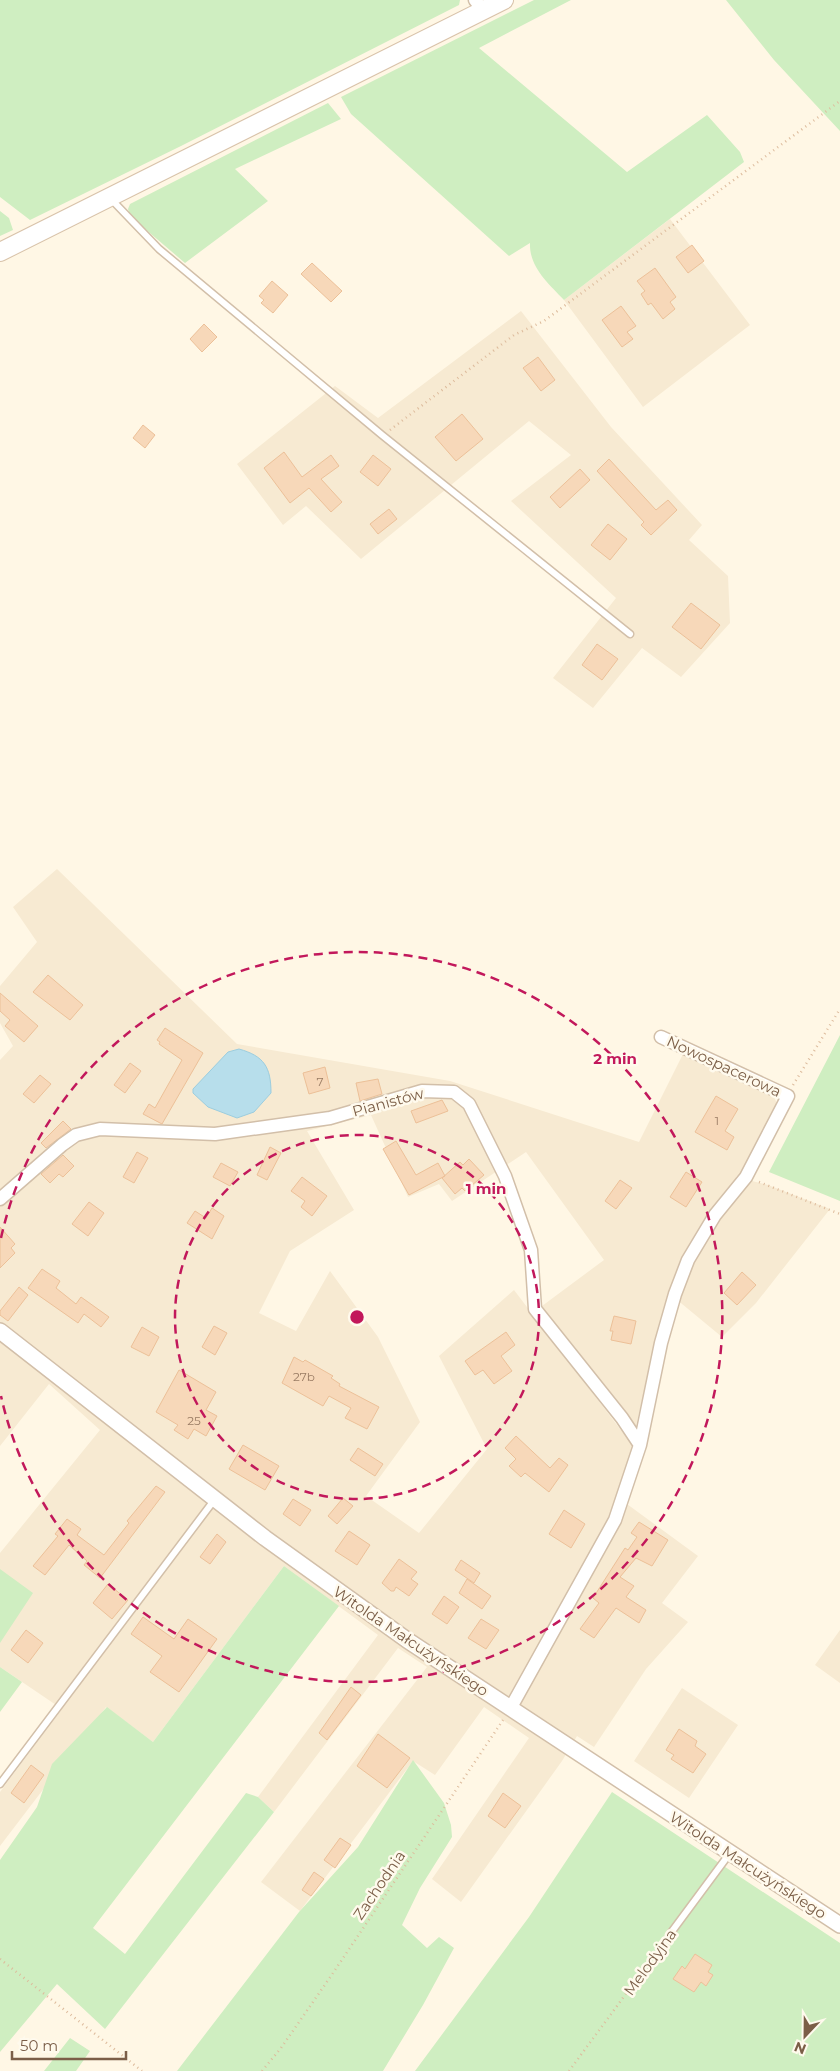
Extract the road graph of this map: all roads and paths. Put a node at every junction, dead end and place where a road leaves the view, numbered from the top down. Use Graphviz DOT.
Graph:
graph roads {
  1 [pos="504,0"];
  2 [pos="479,5"];
  3 [pos="840,101"];
  4 [pos="109,198"];
  5 [pos="0,252"];
  6 [pos="382,435"];
  7 [pos="630,634"];
  8 [pos="840,1009"];
  9 [pos="661,1037"];
  10 [pos="788,1096"];
  11 [pos="746,1177"];
  12 [pos="0,1199"];
  13 [pos="840,1214"];
  14 [pos="0,1331"];
  15 [pos="640,1445"];
  16 [pos="215,1499"];
  17 [pos="510,1709"];
  18 [pos="0,1784"];
  19 [pos="730,1853"];
  20 [pos="840,1925"];
  21 [pos="670,1934"];
  22 [pos="0,1959"];
  23 [pos="142,2071"];
  24 [pos="262,2071"];
  25 [pos="569,2071"];
  1 -- 2 [label="main road"];
  2 -- 4 [label="main road"];
  3 -- 6 [label="path"];
  4 -- 5 [label="main road"];
  4 -- 6 [label="lane"];
  6 -- 7 [label="lane"];
  8 -- 10 [label="path, Nowospacerowa"];
  9 -- 10 [label="street, Nowospacerowa"];
  10 -- 11 [label="street, Nowospacerowa"];
  11 -- 13 [label="path"];
  11 -- 15 [label="street, Nowospacerowa"];
  12 -- 15 [label="street, Pianistów"];
  14 -- 16 [label="street, Witolda Małcużyńskiego"];
  15 -- 17 [label="street, Nowospacerowa"];
  16 -- 17 [label="street, Witolda Małcużyńskiego"];
  16 -- 18 [label="lane"];
  17 -- 19 [label="street, Witolda Małcużyńskiego"];
  17 -- 24 [label="path, Zachodnia"];
  19 -- 20 [label="street, Witolda Małcużyńskiego"];
  19 -- 21 [label="lane, Melodyjna"];
  21 -- 25 [label="path, Melodyjna"];
  22 -- 23 [label="path"];
}
